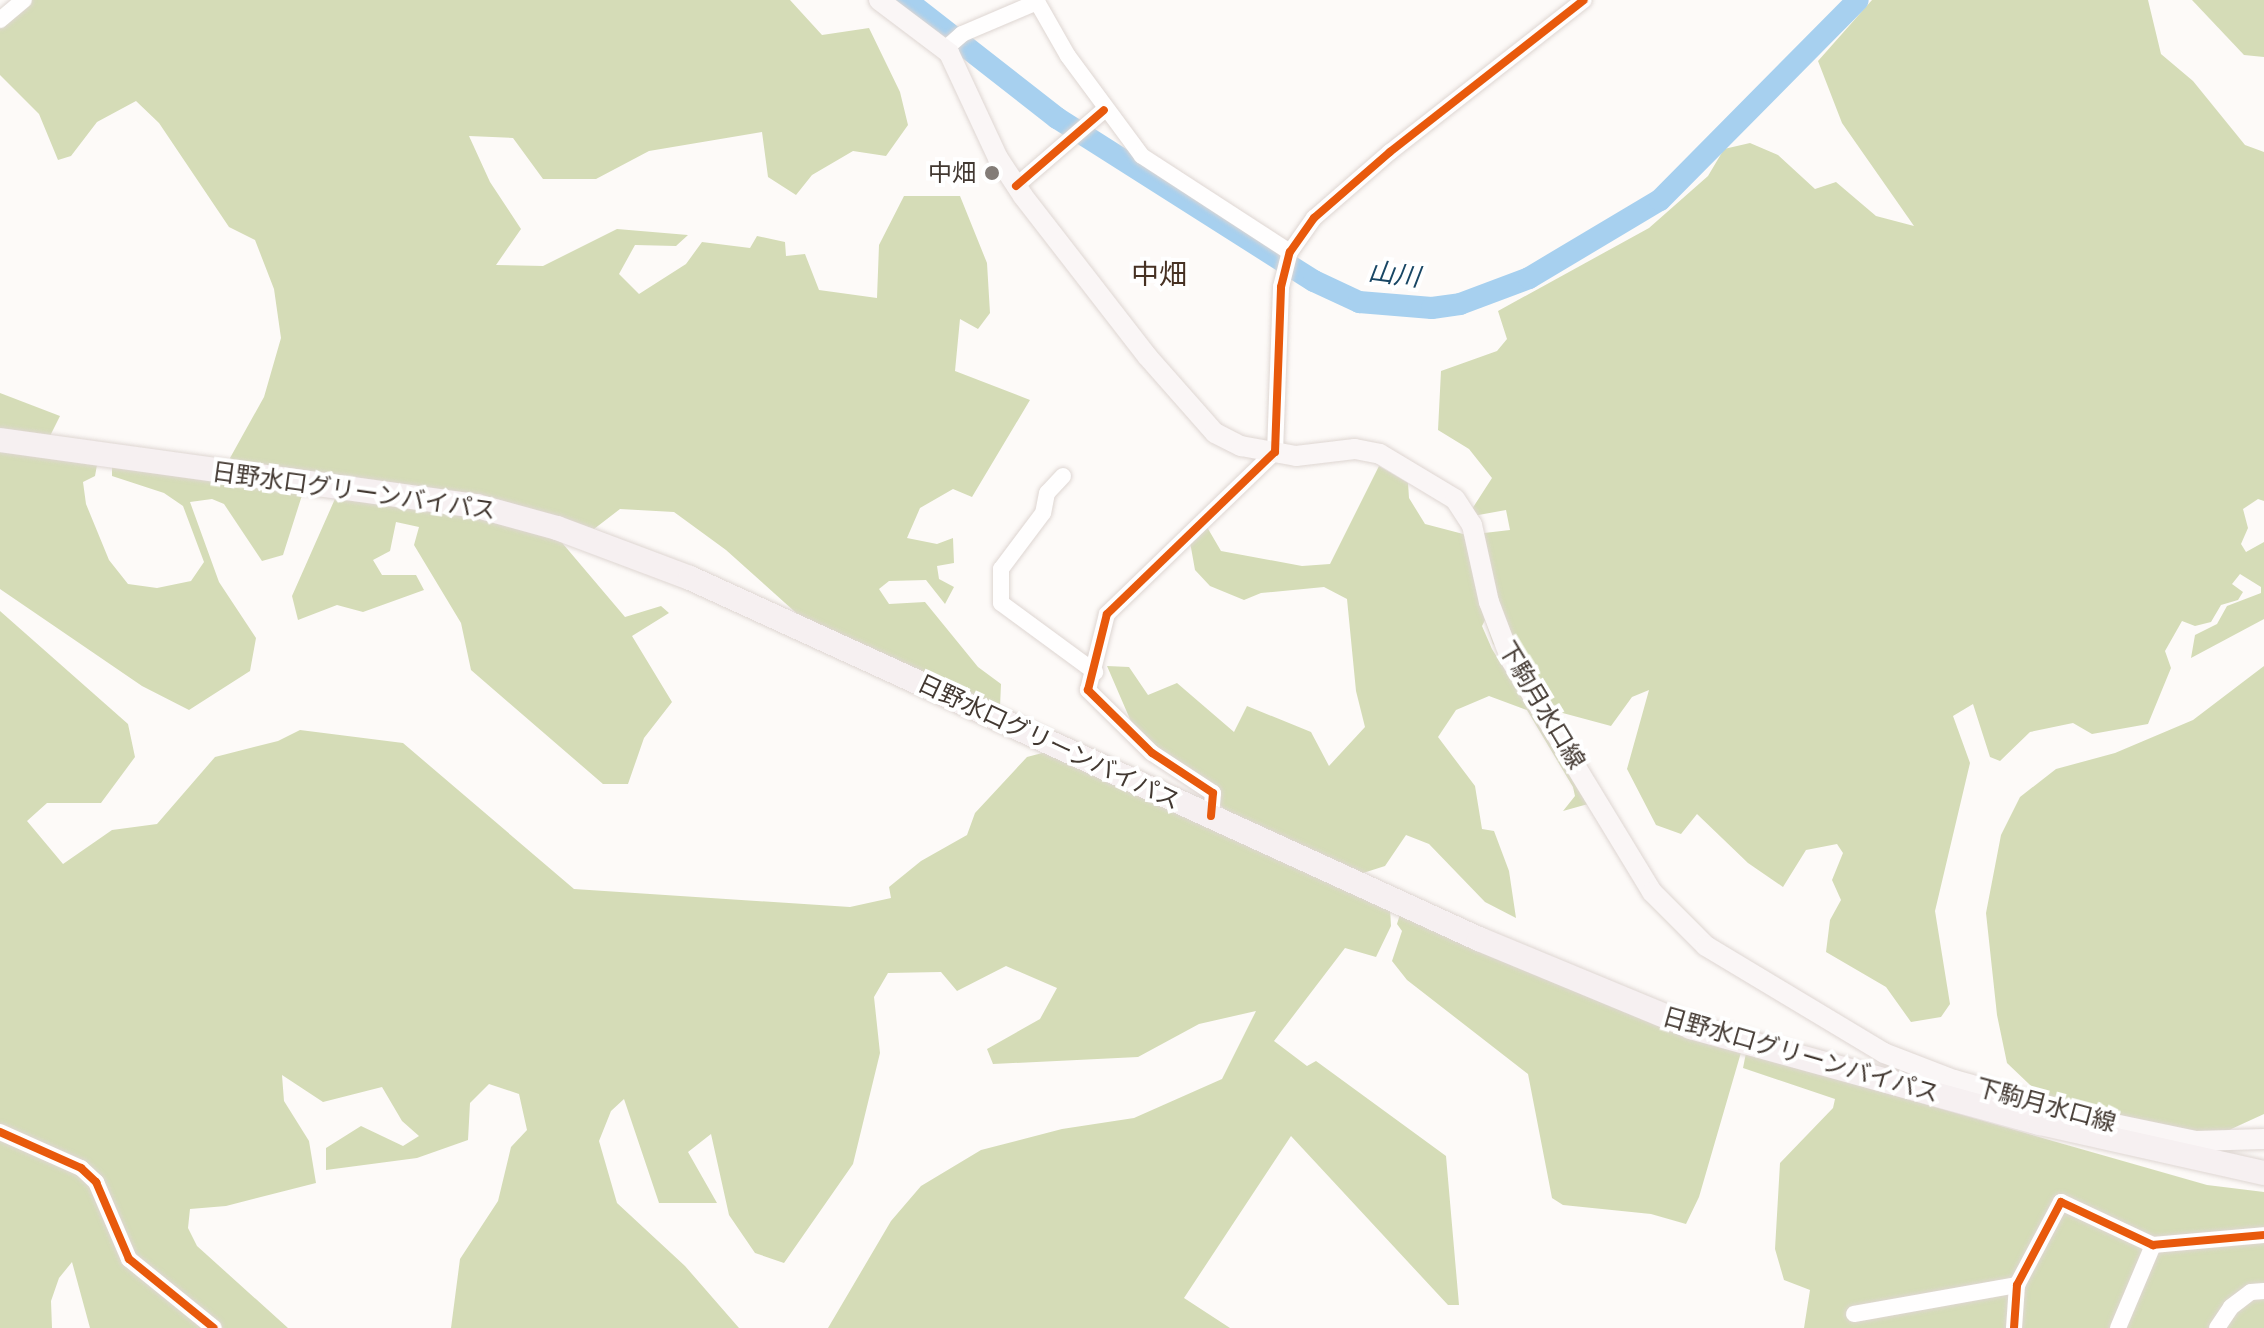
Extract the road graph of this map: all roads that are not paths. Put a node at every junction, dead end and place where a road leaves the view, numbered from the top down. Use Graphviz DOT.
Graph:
graph roads {
  1 [pos="24,0"];
  2 [pos="879,0"];
  3 [pos="1584,0"];
  4 [pos="1037,1"];
  5 [pos="0,20"];
  6 [pos="952,43"];
  7 [pos="1104,110"];
  8 [pos="1016,186"];
  9 [pos="1289,255"];
  10 [pos="0,440"];
  11 [pos="1275,452"];
  12 [pos="1063,476"];
  13 [pos="1095,672"];
  14 [pos="1211,816"];
  15 [pos="0,1132"];
  16 [pos="2264,1139"];
  17 [pos="2264,1173"];
  18 [pos="2264,1235"];
  19 [pos="2153,1245"];
  20 [pos="2017,1285"];
  21 [pos="2264,1291"];
  22 [pos="1854,1314"];
  23 [pos="214,1328"];
  24 [pos="2014,1328"];
  25 [pos="2118,1328"];
  26 [pos="2217,1328"];
  1 -- 5 [label="street"];
  2 -- 6 [label="main road, 下駒月水口線"];
  3 -- 9 [label="street"];
  4 -- 6 [label="street"];
  4 -- 7 [label="street"];
  6 -- 8 [label="main road, 下駒月水口線"];
  7 -- 8 [label="street"];
  7 -- 9 [label="street"];
  8 -- 11 [label="main road, 下駒月水口線"];
  9 -- 11 [label="street"];
  10 -- 14 [label="highway, 日野水口グリーンバイパス"];
  11 -- 13 [label="street"];
  11 -- 16 [label="main road, 下駒月水口線"];
  12 -- 13 [label="street"];
  13 -- 14 [label="street"];
  14 -- 17 [label="highway, 日野水口グリーンバイパス"];
  15 -- 23 [label="street"];
  18 -- 19 [label="street"];
  19 -- 20 [label="street"];
  19 -- 25 [label="street"];
  20 -- 22 [label="street"];
  20 -- 24 [label="street"];
  21 -- 26 [label="street"];
}
